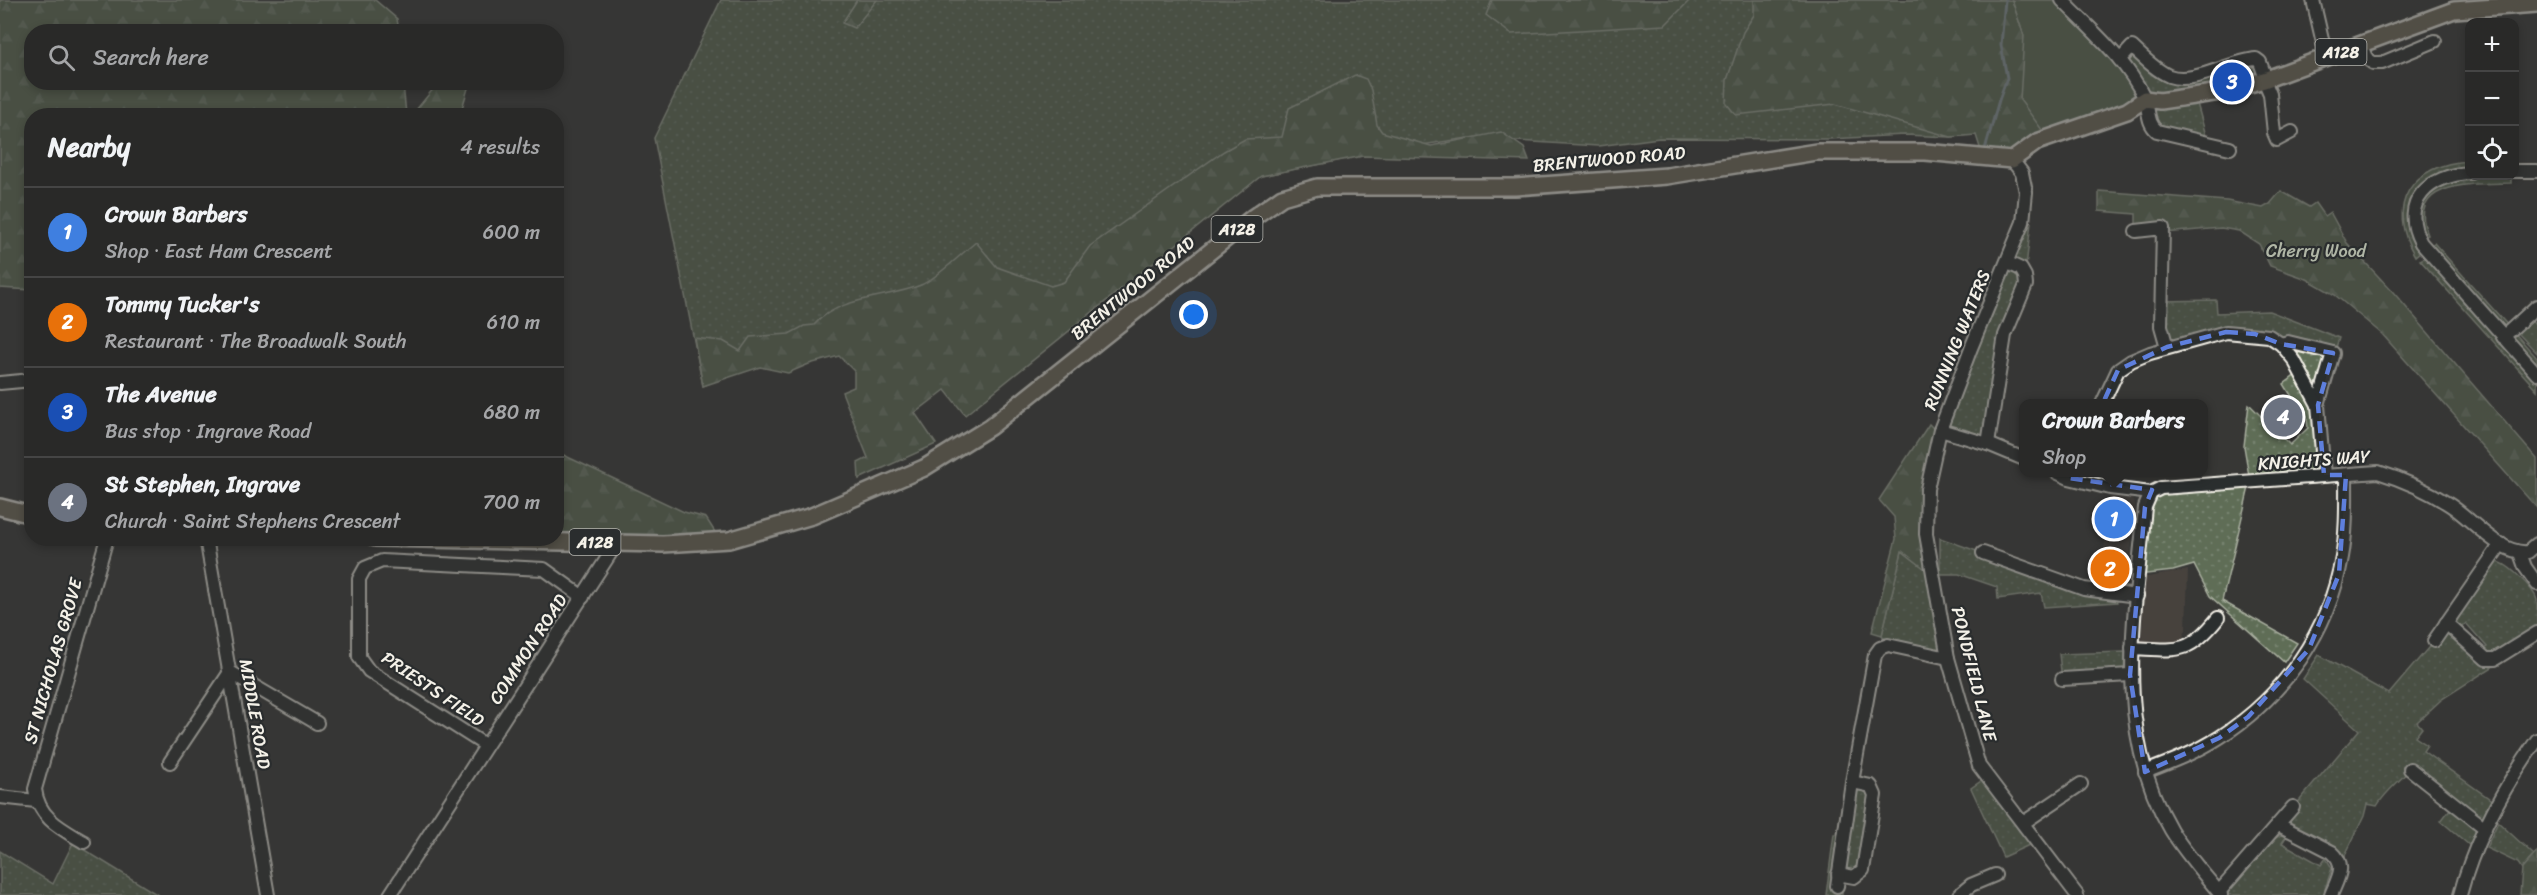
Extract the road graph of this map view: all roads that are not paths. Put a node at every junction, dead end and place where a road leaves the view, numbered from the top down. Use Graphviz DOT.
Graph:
graph roads {
  1 [pos="2062,0"];
  2 [pos="2313,0"];
  3 [pos="2537,4"];
  4 [pos="2434,41"];
  5 [pos="2361,45"];
  6 [pos="2326,56"];
  7 [pos="2120,60"];
  8 [pos="2265,80"];
  9 [pos="2145,99"];
  10 [pos="2292,132"];
  11 [pos="2230,148"];
  12 [pos="2012,160"];
  13 [pos="2519,171"];
  14 [pos="2537,171"];
  15 [pos="2465,174"];
  16 [pos="2136,231"];
  17 [pos="2008,263"];
  18 [pos="2537,306"];
  19 [pos="2503,337"];
  20 [pos="2281,344"];
  21 [pos="2167,347"];
  22 [pos="2536,372"];
  23 [pos="24,381"];
  24 [pos="0,383"];
  25 [pos="2104,399"];
  26 [pos="2318,405"];
  27 [pos="1940,430"];
  28 [pos="1988,444"];
  29 [pos="2019,457"];
  30 [pos="2324,475"];
  31 [pos="2346,475"];
  32 [pos="2077,477"];
  33 [pos="2151,493"];
  34 [pos="0,507"];
  35 [pos="24,512"];
  36 [pos="564,542"];
  37 [pos="617,543"];
  38 [pos="2501,544"];
  39 [pos="2537,544"];
  40 [pos="105,546"];
  41 [pos="207,546"];
  42 [pos="1983,553"];
  43 [pos="2520,553"];
  44 [pos="2537,584"];
  45 [pos="2137,596"];
  46 [pos="583,597"];
  47 [pos="2218,618"];
  48 [pos="2446,623"];
  49 [pos="2537,633"];
  50 [pos="2434,641"];
  51 [pos="2132,648"];
  52 [pos="1948,658"];
  53 [pos="230,672"];
  54 [pos="2130,675"];
  55 [pos="2062,680"];
  56 [pos="318,723"];
  57 [pos="2537,740"];
  58 [pos="485,745"];
  59 [pos="170,762"];
  60 [pos="2410,769"];
  61 [pos="2145,772"];
  62 [pos="1852,782"];
  63 [pos="2081,784"];
  64 [pos="0,797"];
  65 [pos="36,801"];
  66 [pos="2294,807"];
  67 [pos="2022,823"];
  68 [pos="2278,825"];
  69 [pos="2485,828"];
  70 [pos="84,842"];
  71 [pos="1995,875"];
  72 [pos="2220,894"];
  73 [pos="267,895"];
  74 [pos="390,895"];
  75 [pos="1959,895"];
  76 [pos="2077,895"];
  77 [pos="2331,895"];
  78 [pos="2460,895"];
  1 -- 7 [label="street"];
  2 -- 6 [label="street"];
  3 -- 5 [label="main road, A128"];
  4 -- 5 [label="street"];
  5 -- 6 [label="main road, A128"];
  6 -- 8 [label="main road, A128"];
  7 -- 8 [label="street"];
  7 -- 9 [label="street"];
  8 -- 9 [label="main road, A128"];
  8 -- 10 [label="street"];
  9 -- 11 [label="street"];
  9 -- 12 [label="main road, A128"];
  12 -- 17 [label="street, RUNNING WATERS"];
  12 -- 37 [label="main road, BRENTWOOD ROAD / A128"];
  13 -- 14 [label="street"];
  15 -- 19 [label="street"];
  16 -- 21 [label="street"];
  17 -- 27 [label="street, RUNNING WATERS"];
  17 -- 28 [label="street, RUNNING WATERS"];
  18 -- 19 [label="street"];
  19 -- 22 [label="street"];
  20 -- 21 [label="street"];
  20 -- 26 [label="street"];
  20 -- 26 [label="street"];
  21 -- 25 [label="street"];
  23 -- 24 [label="street"];
  26 -- 30 [label="street"];
  27 -- 28 [label="street"];
  27 -- 52 [label="street, PONDFIELD LANE"];
  28 -- 29 [label="street"];
  30 -- 31 [label="street, KNIGHTS WAY"];
  30 -- 33 [label="street, KNIGHTS WAY"];
  31 -- 38 [label="street, KNIGHTS WAY"];
  31 -- 61 [label="street"];
  32 -- 33 [label="street, KNIGHTS WAY"];
  33 -- 45 [label="street"];
  34 -- 35 [label="main road"];
  36 -- 37 [label="main road, BRENTWOOD ROAD / A128"];
  37 -- 46 [label="street, COMMON ROAD"];
  38 -- 43 [label="street, KNIGHTS WAY"];
  38 -- 48 [label="street"];
  39 -- 43 [label="street"];
  40 -- 65 [label="street, ST NICHOLAS GROVE"];
  41 -- 53 [label="street, MIDDLE ROAD"];
  42 -- 45 [label="street"];
  43 -- 44 [label="street"];
  45 -- 51 [label="street"];
  46 -- 58 [label="street, COMMON ROAD"];
  46 -- 58 [label="street, PRIESTS FIELD"];
  47 -- 51 [label="street"];
  48 -- 49 [label="street"];
  48 -- 50 [label="street"];
  51 -- 54 [label="street"];
  52 -- 62 [label="street"];
  52 -- 67 [label="street, PONDFIELD LANE"];
  53 -- 56 [label="street"];
  53 -- 59 [label="street"];
  53 -- 73 [label="street, MIDDLE ROAD"];
  54 -- 55 [label="street"];
  54 -- 61 [label="street"];
  57 -- 69 [label="street"];
  58 -- 74 [label="street, COMMON ROAD"];
  60 -- 69 [label="street"];
  61 -- 72 [label="street"];
  62 -- 62 [label="street"];
  63 -- 67 [label="street"];
  64 -- 65 [label="street"];
  65 -- 70 [label="street"];
  66 -- 68 [label="street"];
  67 -- 76 [label="street, PONDFIELD LANE"];
  68 -- 72 [label="street"];
  68 -- 77 [label="street"];
  69 -- 78 [label="street"];
  71 -- 75 [label="street"];
}
